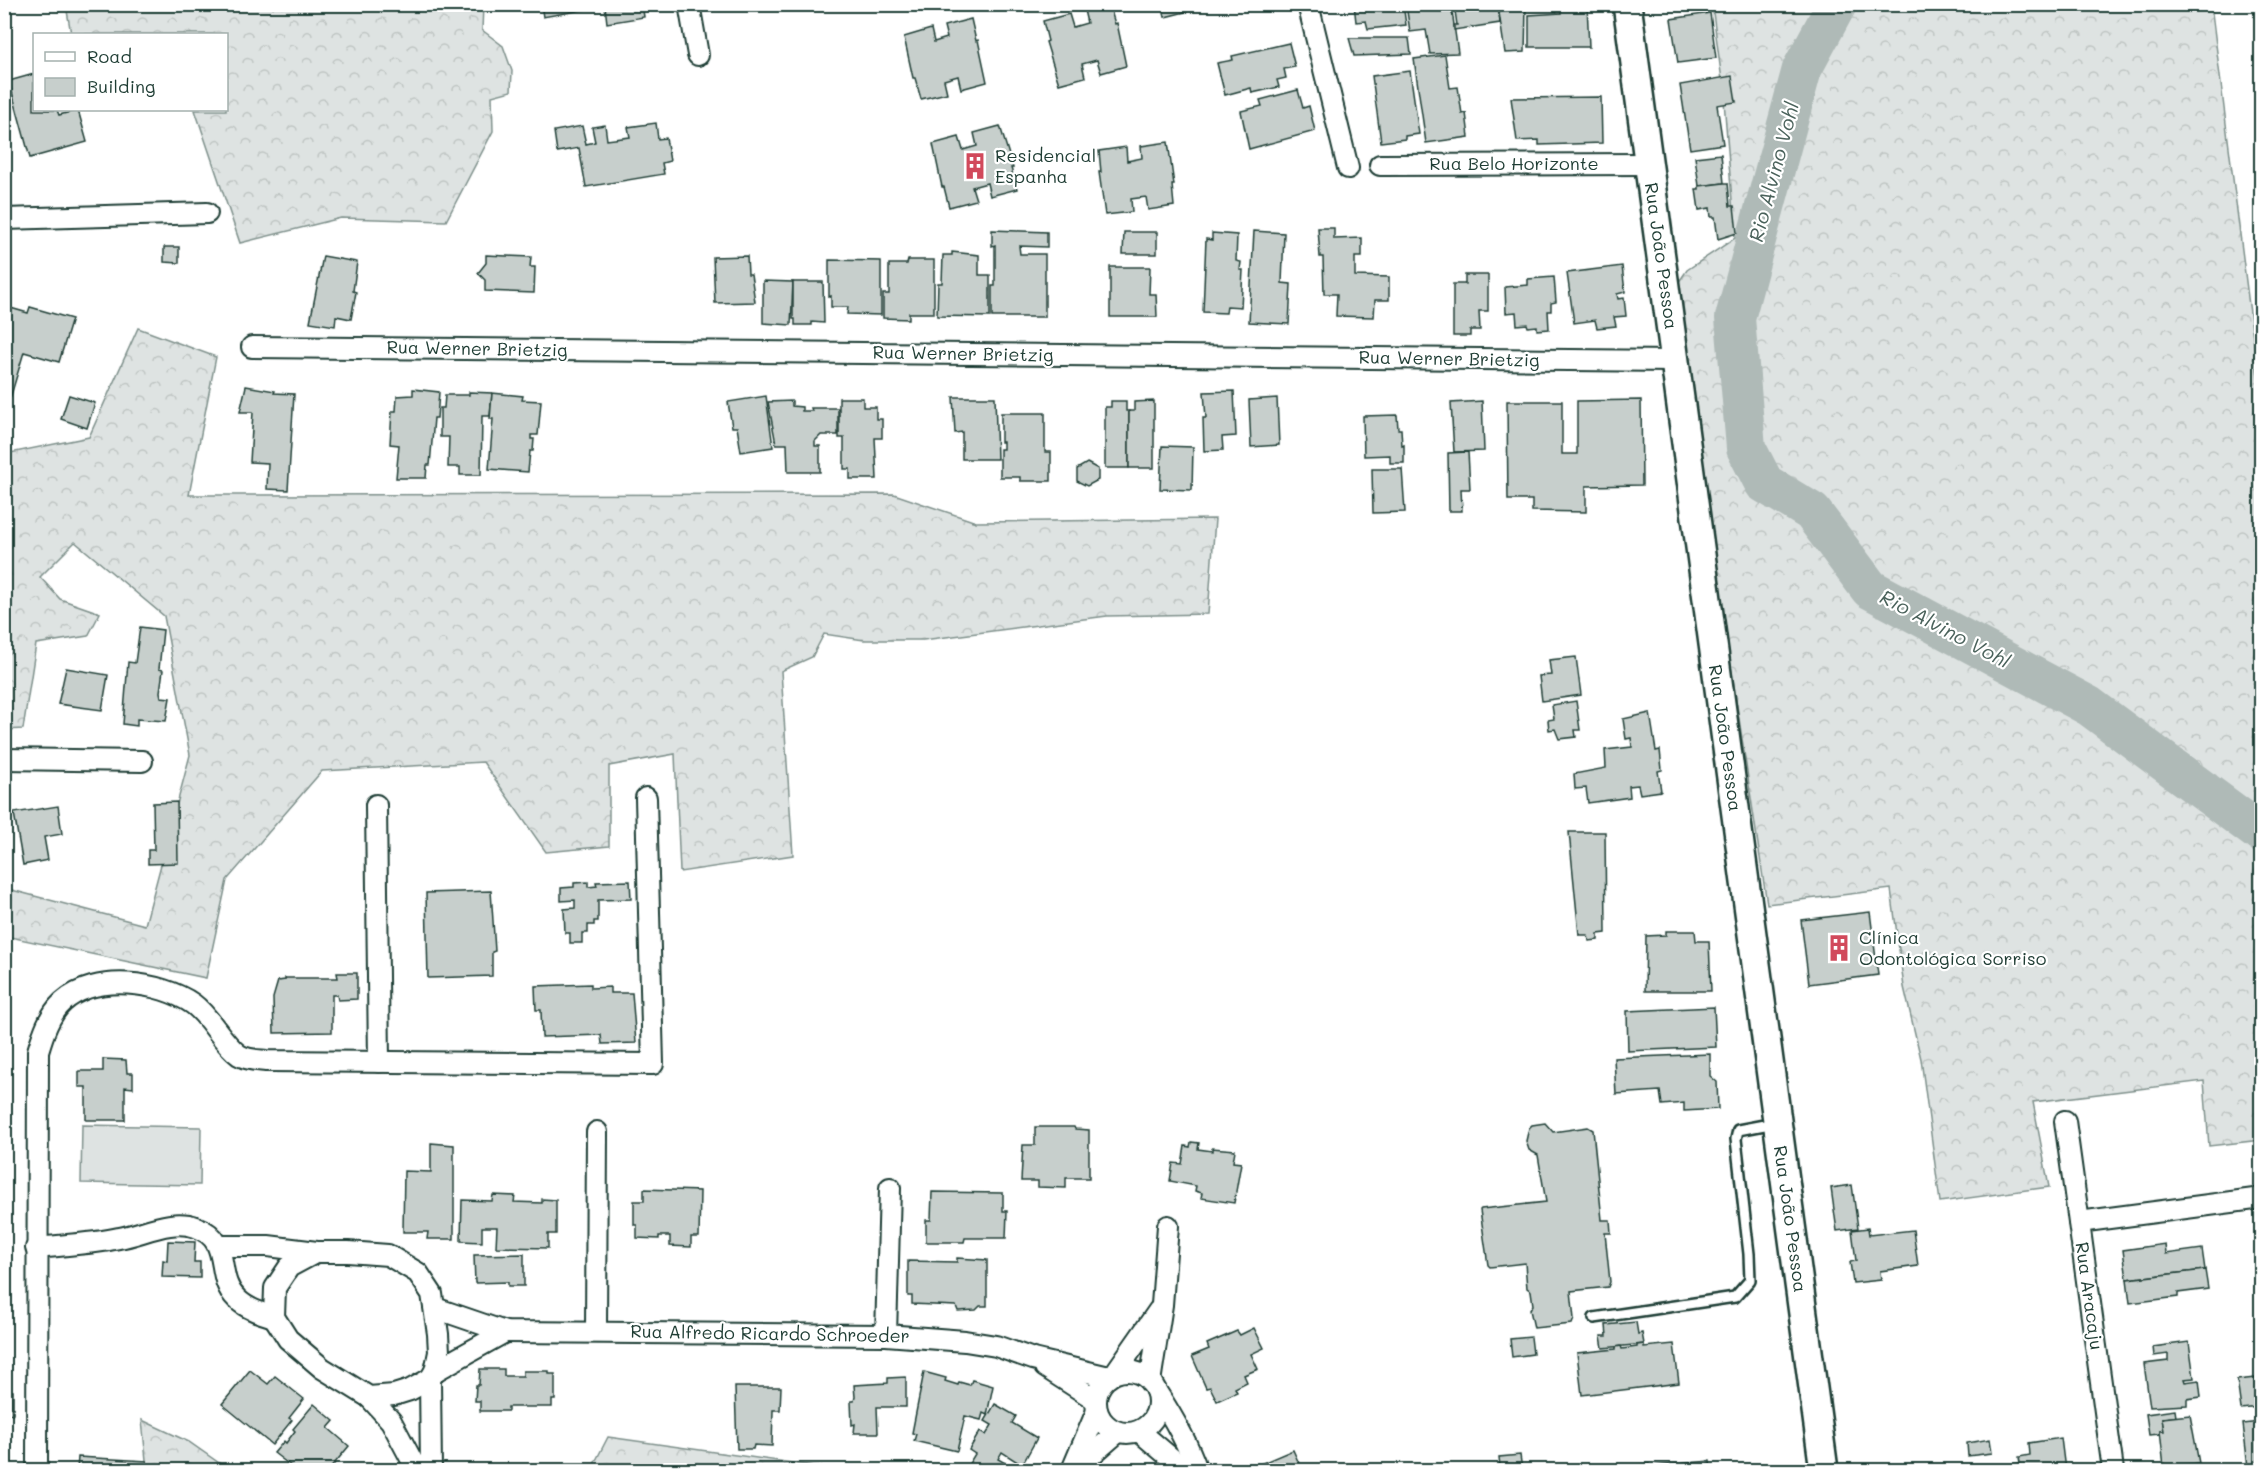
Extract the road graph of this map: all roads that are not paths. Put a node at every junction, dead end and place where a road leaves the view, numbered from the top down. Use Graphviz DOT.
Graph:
graph roads {
  1 [pos="689,4"];
  2 [pos="1308,4"];
  3 [pos="1627,4"];
  4 [pos="698,55"];
  5 [pos="1648,164"];
  6 [pos="1380,165"];
  7 [pos="1348,168"];
  8 [pos="207,213"];
  9 [pos="4,219"];
  10 [pos="252,347"];
  11 [pos="1675,361"];
  12 [pos="4,759"];
  13 [pos="142,762"];
  14 [pos="646,798"];
  15 [pos="376,805"];
  16 [pos="379,1062"];
  17 [pos="2065,1121"];
  18 [pos="1777,1123"];
  19 [pos="597,1132"];
  20 [pos="890,1188"];
  21 [pos="2262,1198"];
  22 [pos="2079,1222"];
  23 [pos="1168,1226"];
  24 [pos="219,1246"];
  25 [pos="36,1248"];
  26 [pos="317,1252"];
  27 [pos="1162,1305"];
  28 [pos="435,1308"];
  29 [pos="274,1317"];
  30 [pos="1594,1318"];
  31 [pos="505,1332"];
  32 [pos="596,1332"];
  33 [pos="886,1335"];
  34 [pos="1033,1359"];
  35 [pos="432,1375"];
  36 [pos="1112,1375"];
  37 [pos="1153,1386"];
  38 [pos="369,1397"];
  39 [pos="1096,1406"];
  40 [pos="1139,1431"];
  41 [pos="1118,1432"];
  42 [pos="37,1470"];
  43 [pos="417,1470"];
  44 [pos="431,1470"];
  45 [pos="1073,1470"];
  46 [pos="1185,1470"];
  47 [pos="1197,1470"];
  48 [pos="1824,1470"];
  49 [pos="2113,1470"];
  1 -- 4 [label="street"];
  2 -- 7 [label="street"];
  3 -- 5 [label="street, Rua João Pessoa"];
  5 -- 6 [label="street, Rua Belo Horizonte"];
  5 -- 11 [label="street, Rua João Pessoa"];
  8 -- 9 [label="street"];
  10 -- 11 [label="street, Rua Werner Brietzig"];
  11 -- 18 [label="street, Rua João Pessoa"];
  12 -- 13 [label="street"];
  14 -- 16 [label="street"];
  15 -- 16 [label="street"];
  16 -- 25 [label="street"];
  17 -- 22 [label="street, Rua Aracaju"];
  18 -- 30 [label="lane"];
  18 -- 48 [label="street, Rua João Pessoa"];
  19 -- 32 [label="street"];
  20 -- 33 [label="street"];
  21 -- 22 [label="street"];
  22 -- 49 [label="street, Rua Aracaju"];
  23 -- 27 [label="street"];
  24 -- 25 [label="street"];
  24 -- 26 [label="street"];
  24 -- 29 [label="street"];
  25 -- 42 [label="street"];
  26 -- 28 [label="street"];
  26 -- 29 [label="street"];
  27 -- 36 [label="street"];
  27 -- 37 [label="street"];
  28 -- 31 [label="street, Rua Alfredo Ricardo Schroeder"];
  28 -- 35 [label="street"];
  29 -- 38 [label="street"];
  31 -- 32 [label="street, Rua Alfredo Ricardo Schroeder"];
  31 -- 35 [label="street, Rua Alfredo Ricardo Schroeder"];
  32 -- 33 [label="street, Rua Alfredo Ricardo Schroeder"];
  33 -- 34 [label="street, Rua Alfredo Ricardo Schroeder"];
  34 -- 36 [label="street, Rua Alfredo Ricardo Schroeder"];
  34 -- 39 [label="street, Rua Alfredo Ricardo Schroeder"];
  35 -- 38 [label="street"];
  35 -- 44 [label="street"];
  36 -- 37 [label="street"];
  36 -- 39 [label="street"];
  37 -- 40 [label="street"];
  37 -- 47 [label="street"];
  38 -- 43 [label="street"];
  39 -- 41 [label="street"];
  39 -- 45 [label="street"];
  40 -- 41 [label="street"];
  40 -- 46 [label="street"];
  41 -- 45 [label="street"];
}
